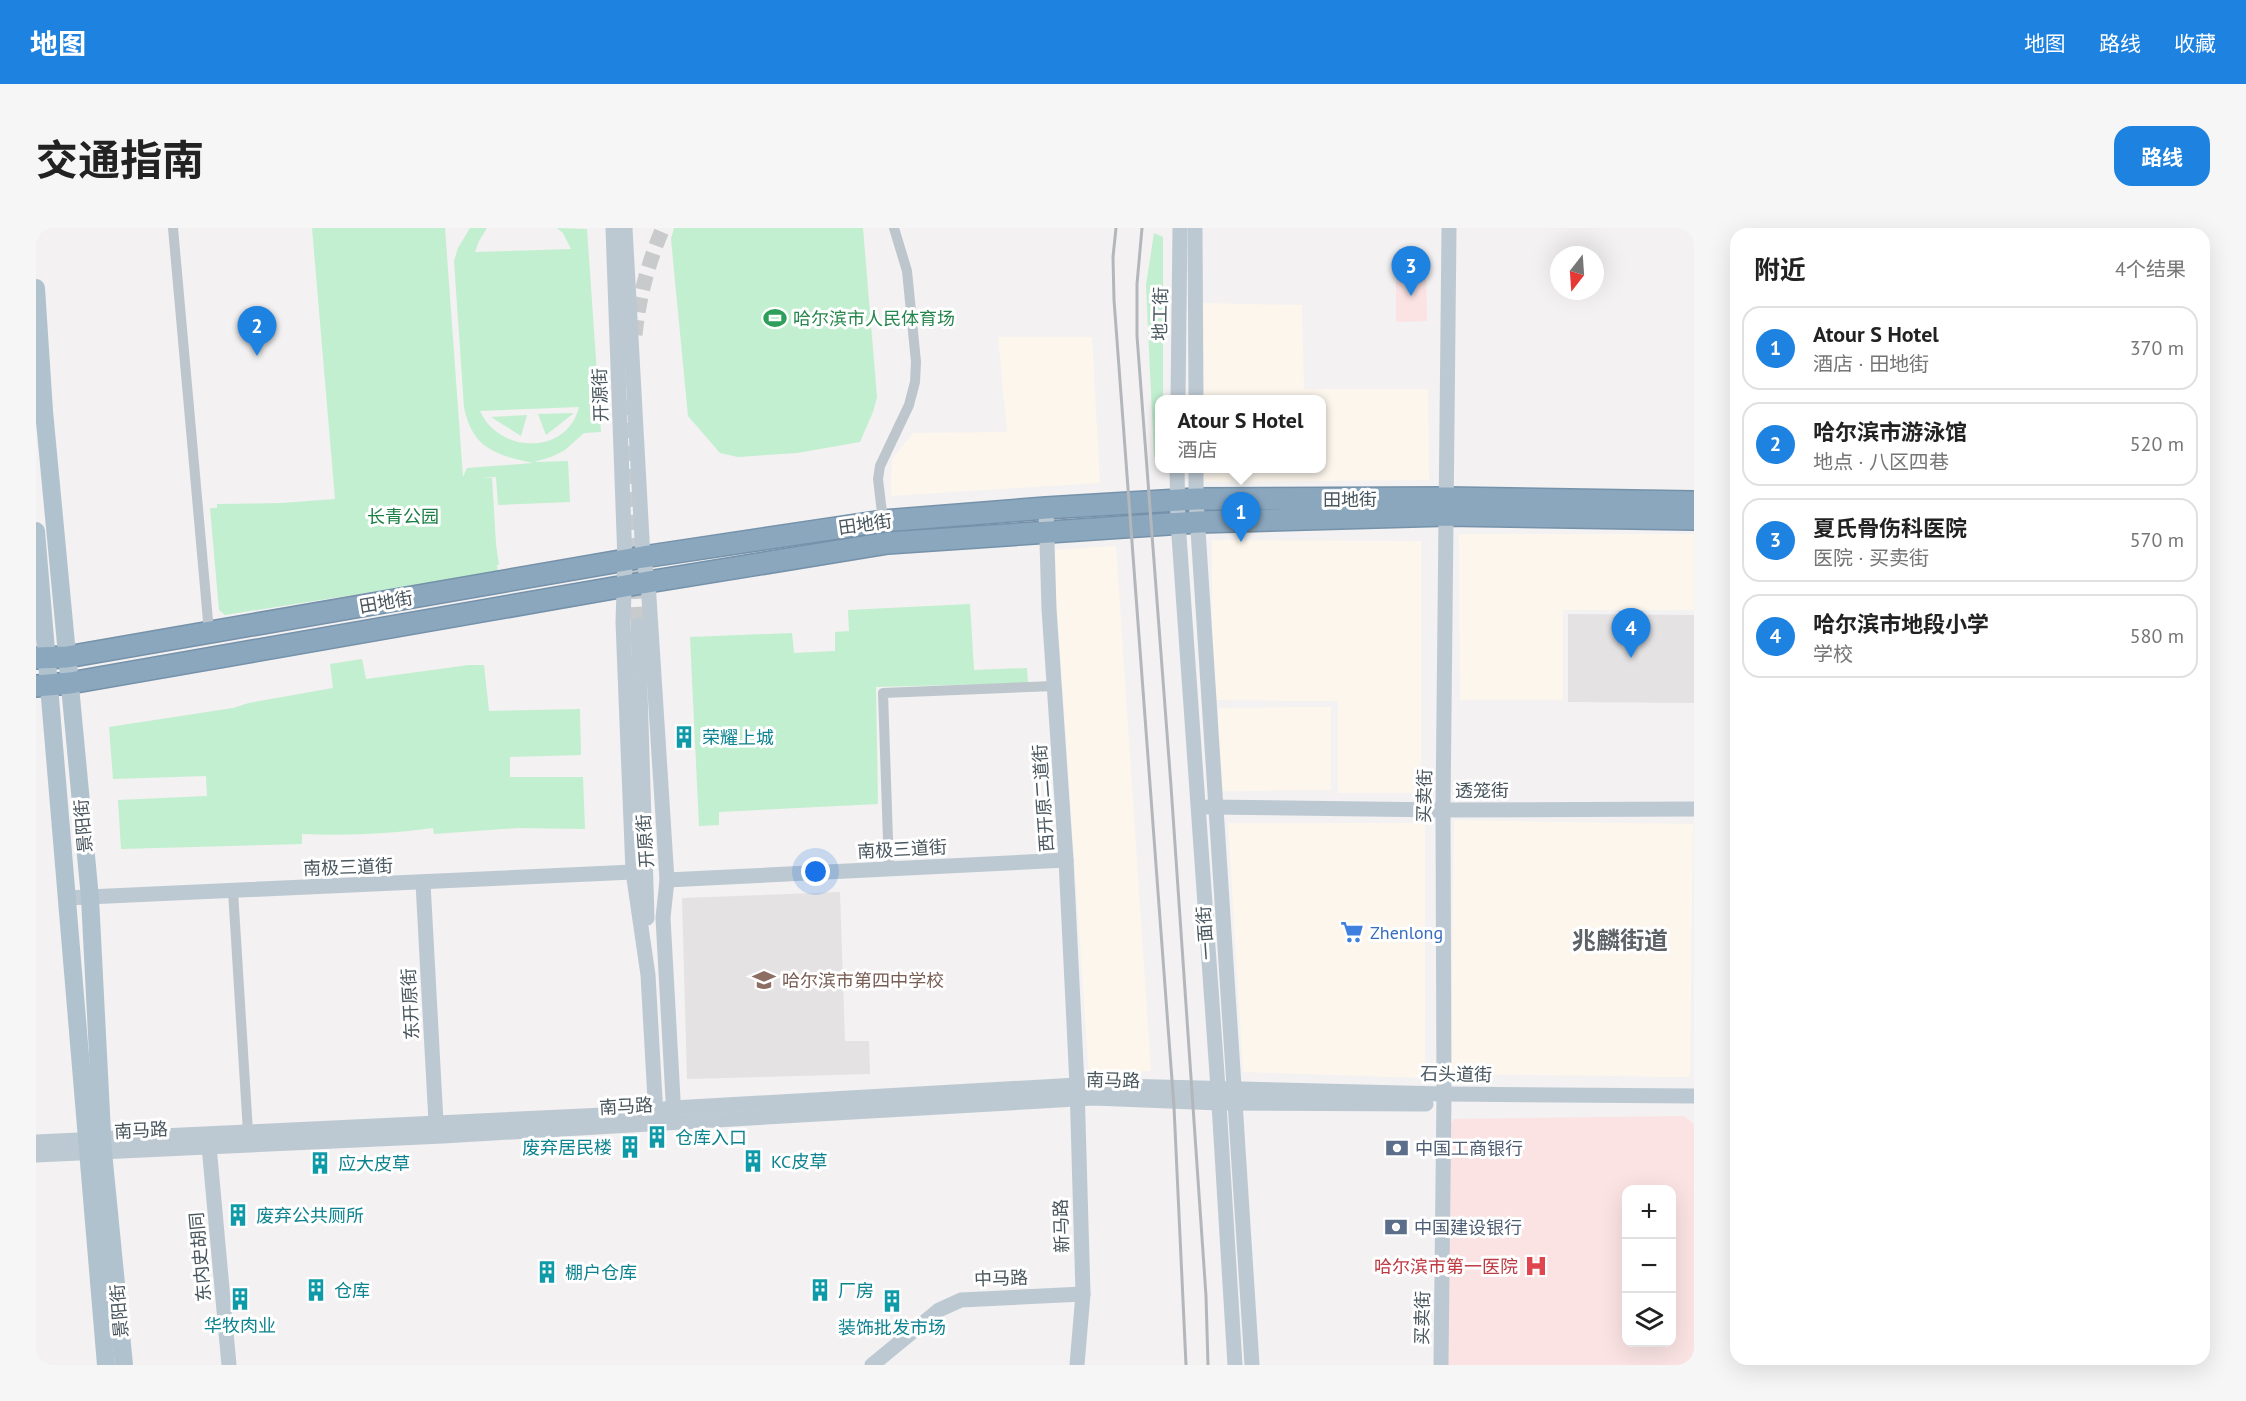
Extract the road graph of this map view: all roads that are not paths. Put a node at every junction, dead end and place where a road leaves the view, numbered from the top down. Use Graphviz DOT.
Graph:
graph roads {
  1 [pos="173,228"];
  2 [pos="613,228"];
  3 [pos="625,228"];
  4 [pos="894,228"];
  5 [pos="1180,228"];
  6 [pos="1195,228"];
  7 [pos="1449,228"];
  8 [pos="36,288"];
  9 [pos="1178,395"];
  10 [pos="1196,395"];
  11 [pos="1179,473"];
  12 [pos="1195,473"];
  13 [pos="1187,500"];
  14 [pos="1694,502"];
  15 [pos="1447,507"];
  16 [pos="1046,508"];
  17 [pos="1694,519"];
  18 [pos="883,521"];
  19 [pos="1188,522"];
  20 [pos="36,531"];
  21 [pos="1046,532"];
  22 [pos="634,559"];
  23 [pos="648,582"];
  24 [pos="625,587"];
  25 [pos="638,625"];
  26 [pos="209,632"];
  27 [pos="50,657"];
  28 [pos="52,684"];
  29 [pos="1054,686"];
  30 [pos="1198,806"];
  31 [pos="1216,807"];
  32 [pos="1694,809"];
  33 [pos="1443,810"];
  34 [pos="1066,860"];
  35 [pos="889,868"];
  36 [pos="633,872"];
  37 [pos="667,880"];
  38 [pos="423,883"];
  39 [pos="233,891"];
  40 [pos="66,898"];
  41 [pos="90,898"];
  42 [pos="648,975"];
  43 [pos="1077,1092"];
  44 [pos="1218,1095"];
  45 [pos="1235,1096"];
  46 [pos="1694,1096"];
  47 [pos="1444,1099"];
  48 [pos="1694,1105"];
  49 [pos="673,1115"];
  50 [pos="656,1117"];
  51 [pos="436,1122"];
  52 [pos="248,1132"];
  53 [pos="36,1142"];
  54 [pos="95,1146"];
  55 [pos="209,1146"];
  56 [pos="36,1155"];
  57 [pos="1083,1294"];
  58 [pos="106,1365"];
  59 [pos="124,1365"];
  60 [pos="229,1365"];
  61 [pos="872,1365"];
  62 [pos="1077,1365"];
  63 [pos="1234,1365"];
  64 [pos="1252,1365"];
  65 [pos="1441,1365"];
  1 -- 26 [label="street"];
  2 -- 22 [label="main road, 开源街"];
  3 -- 22 [label="main road, 开源街"];
  4 -- 18 [label="street"];
  5 -- 9 [label="main road, 地工街"];
  6 -- 10 [label="main road, 地工街"];
  7 -- 15 [label="main road, 买卖街"];
  8 -- 27 [label="main road, 景阳街"];
  11 -- 13 [label="main road"];
  12 -- 13 [label="main road"];
  13 -- 15 [label="highway, 田地街"];
  13 -- 16 [label="highway, 田地街"];
  13 -- 19 [label="main road, 一面街"];
  14 -- 15 [label="highway, 田地街"];
  15 -- 17 [label="highway, 田地街"];
  15 -- 19 [label="highway, 田地街"];
  15 -- 33 [label="main road, 买卖街"];
  16 -- 18 [label="highway, 田地街"];
  16 -- 21 [label="main road, 西开原二道街"];
  18 -- 22 [label="highway, 田地街"];
  19 -- 21 [label="highway, 田地街"];
  19 -- 30 [label="main road, 一面街"];
  19 -- 31 [label="main road, 一面街"];
  20 -- 27 [label="main road, 景阳街"];
  21 -- 23 [label="highway, 田地街"];
  21 -- 29 [label="main road, 西开原二道街"];
  22 -- 23 [label="main road, 开原街"];
  22 -- 24 [label="main road, 开原街"];
  22 -- 26 [label="highway, 田地街"];
  23 -- 24 [label="highway, 田地街"];
  23 -- 37 [label="main road, 开原街"];
  24 -- 28 [label="highway, 田地街"];
  24 -- 36 [label="main road, 开原街"];
  25 -- 42 [label="main road, 开原街"];
  26 -- 27 [label="highway, 田地街"];
  27 -- 28 [label="main road, 景阳街"];
  28 -- 40 [label="main road, 景阳街"];
  28 -- 41 [label="main road, 景阳街"];
  29 -- 34 [label="main road, 西开原二道街"];
  29 -- 35 [label="street"];
  30 -- 31 [label="main road, 透笼街"];
  30 -- 44 [label="main road, 一面街"];
  31 -- 33 [label="main road, 透笼街"];
  31 -- 45 [label="main road, 一面街"];
  32 -- 33 [label="main road, 透笼街"];
  33 -- 47 [label="main road, 买卖街"];
  34 -- 35 [label="main road, 南极三道街"];
  34 -- 43 [label="main road, 西开原二道街"];
  35 -- 37 [label="main road, 南极三道街"];
  36 -- 38 [label="main road, 南极三道街"];
  36 -- 42 [label="main road, 开原街"];
  37 -- 49 [label="main road, 开原街"];
  38 -- 39 [label="main road, 南极三道街"];
  38 -- 51 [label="main road, 东开原街"];
  39 -- 41 [label="main road, 南极三道街"];
  39 -- 52 [label="street"];
  40 -- 41 [label="main road, 南极三道街"];
  40 -- 54 [label="main road, 景阳街"];
  41 -- 54 [label="main road, 景阳街"];
  42 -- 50 [label="main road, 开原街"];
  43 -- 44 [label="main road, 南马路"];
  43 -- 49 [label="main road, 南马路"];
  43 -- 57 [label="main road, 新马路"];
  44 -- 45 [label="main road, 石头道街"];
  44 -- 63 [label="main road, 一面街"];
  45 -- 47 [label="main road, 石头道街"];
  45 -- 64 [label="main road, 一面街"];
  46 -- 47 [label="main road, 石头道街"];
  47 -- 48 [label="main road, 石头道街"];
  47 -- 65 [label="main road, 买卖街"];
  49 -- 50 [label="main road, 南马路"];
  50 -- 51 [label="main road, 南马路"];
  50 -- 55 [label="main road, 南马路"];
  51 -- 52 [label="main road, 南马路"];
  52 -- 54 [label="main road, 南马路"];
  53 -- 54 [label="main road, 南马路"];
  54 -- 55 [label="main road, 南马路"];
  54 -- 56 [label="main road, 南马路"];
  54 -- 58 [label="main road, 景阳街"];
  54 -- 59 [label="main road, 景阳街"];
  55 -- 60 [label="main road, 东内史胡同"];
  57 -- 61 [label="main road, 中马路"];
  57 -- 62 [label="main road, 新马路"];
}
